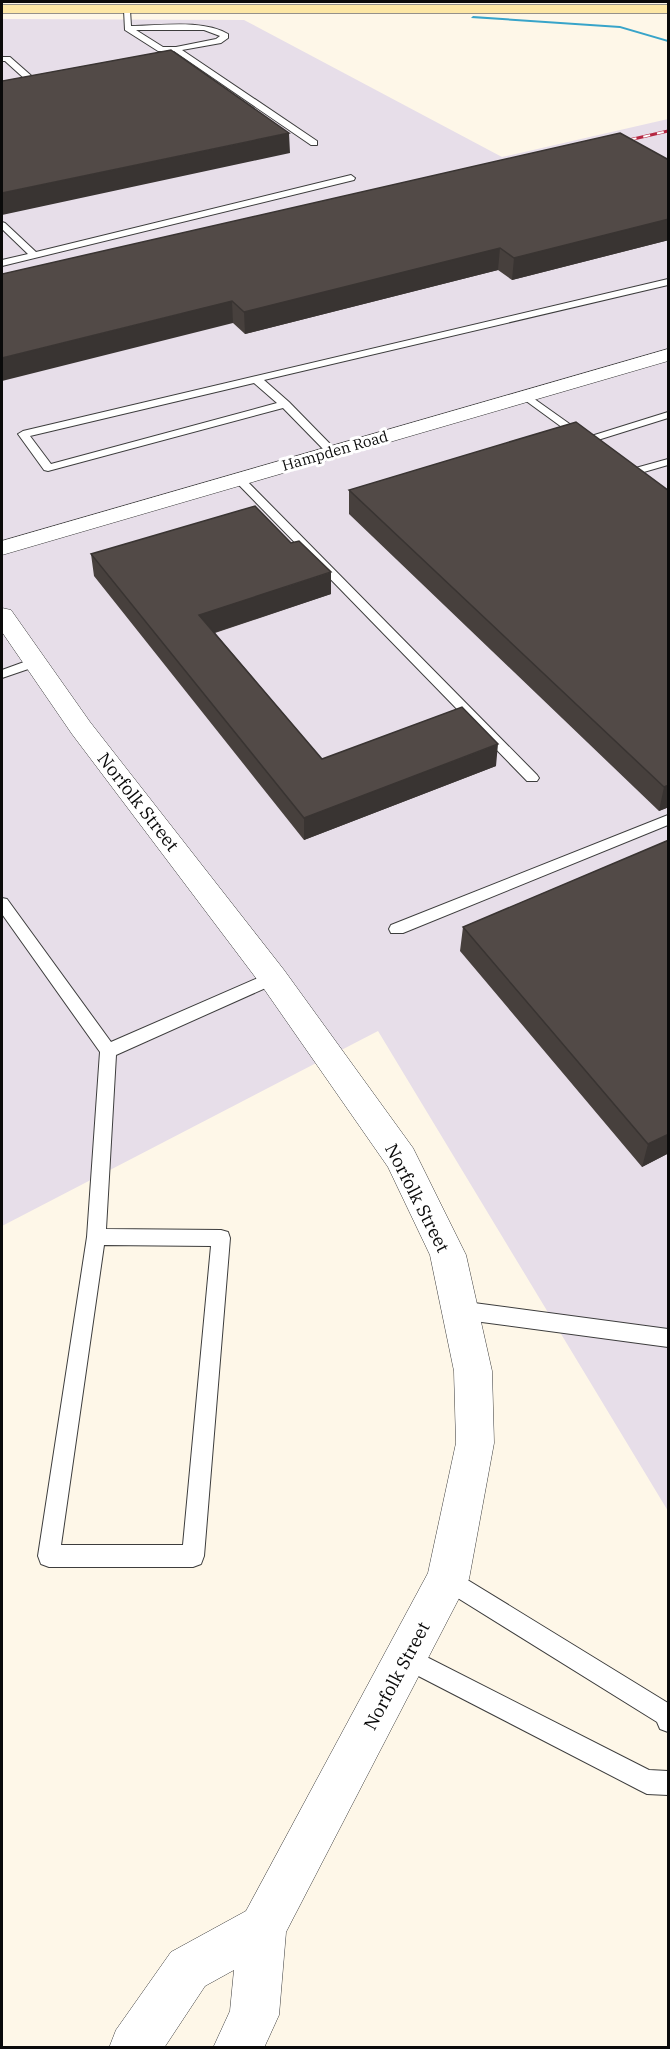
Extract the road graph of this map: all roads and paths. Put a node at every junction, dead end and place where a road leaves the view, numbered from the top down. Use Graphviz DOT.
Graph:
graph roads {
  1 [pos="2,9"];
  2 [pos="669,9"];
  3 [pos="127,10"];
  4 [pos="459,11"];
  5 [pos="669,17"];
  6 [pos="128,28"];
  7 [pos="176,49"];
  8 [pos="2,59"];
  9 [pos="2,86"];
  10 [pos="314,142"];
  11 [pos="351,178"];
  12 [pos="2,225"];
  13 [pos="34,255"];
  14 [pos="2,263"];
  15 [pos="669,282"];
  16 [pos="669,355"];
  17 [pos="256,379"];
  18 [pos="525,396"];
  19 [pos="285,404"];
  20 [pos="669,415"];
  21 [pos="332,452"];
  22 [pos="612,460"];
  23 [pos="669,462"];
  24 [pos="239,479"];
  25 [pos="2,548"];
  26 [pos="3,619"];
  27 [pos="35,662"];
  28 [pos="2,674"];
  29 [pos="532,778"];
  30 [pos="669,820"];
  31 [pos="2,903"];
  32 [pos="398,929"];
  33 [pos="273,978"];
  34 [pos="108,1051"];
  35 [pos="96,1237"];
  36 [pos="459,1310"];
  37 [pos="669,1338"];
  38 [pos="448,1579"];
  39 [pos="407,1658"];
  40 [pos="669,1721"];
  41 [pos="669,1783"];
  42 [pos="263,1928"];
  43 [pos="134,2048"];
  44 [pos="238,2048"];
  1 -- 3 [label="street"];
  2 -- 4 [label="street"];
  3 -- 4 [label="street"];
  3 -- 6 [label="lane"];
  4 -- 5 [label="street"];
  6 -- 7 [label="lane"];
  6 -- 7 [label="lane"];
  7 -- 10 [label="lane"];
  8 -- 9 [label="lane"];
  11 -- 13 [label="lane"];
  12 -- 13 [label="lane"];
  13 -- 14 [label="lane"];
  15 -- 17 [label="lane"];
  16 -- 18 [label="street, Hampden Road"];
  17 -- 19 [label="lane"];
  17 -- 19 [label="lane"];
  18 -- 20 [label="lane"];
  18 -- 21 [label="street, Hampden Road"];
  19 -- 21 [label="lane"];
  21 -- 24 [label="street, Hampden Road"];
  22 -- 23 [label="lane"];
  24 -- 25 [label="street, Hampden Road"];
  24 -- 29 [label="lane"];
  26 -- 27 [label="street, Norfolk Street"];
  27 -- 28 [label="lane"];
  27 -- 33 [label="street, Norfolk Street"];
  30 -- 32 [label="lane"];
  31 -- 34 [label="lane"];
  33 -- 34 [label="lane"];
  33 -- 36 [label="street, Norfolk Street"];
  34 -- 35 [label="lane"];
  35 -- 35 [label="lane"];
  36 -- 37 [label="lane"];
  36 -- 38 [label="street, Norfolk Street"];
  38 -- 39 [label="street, Norfolk Street"];
  38 -- 40 [label="lane"];
  39 -- 41 [label="lane"];
  39 -- 42 [label="street, Norfolk Street"];
  42 -- 43 [label="street"];
  42 -- 44 [label="street, Norfolk Street"];
}
